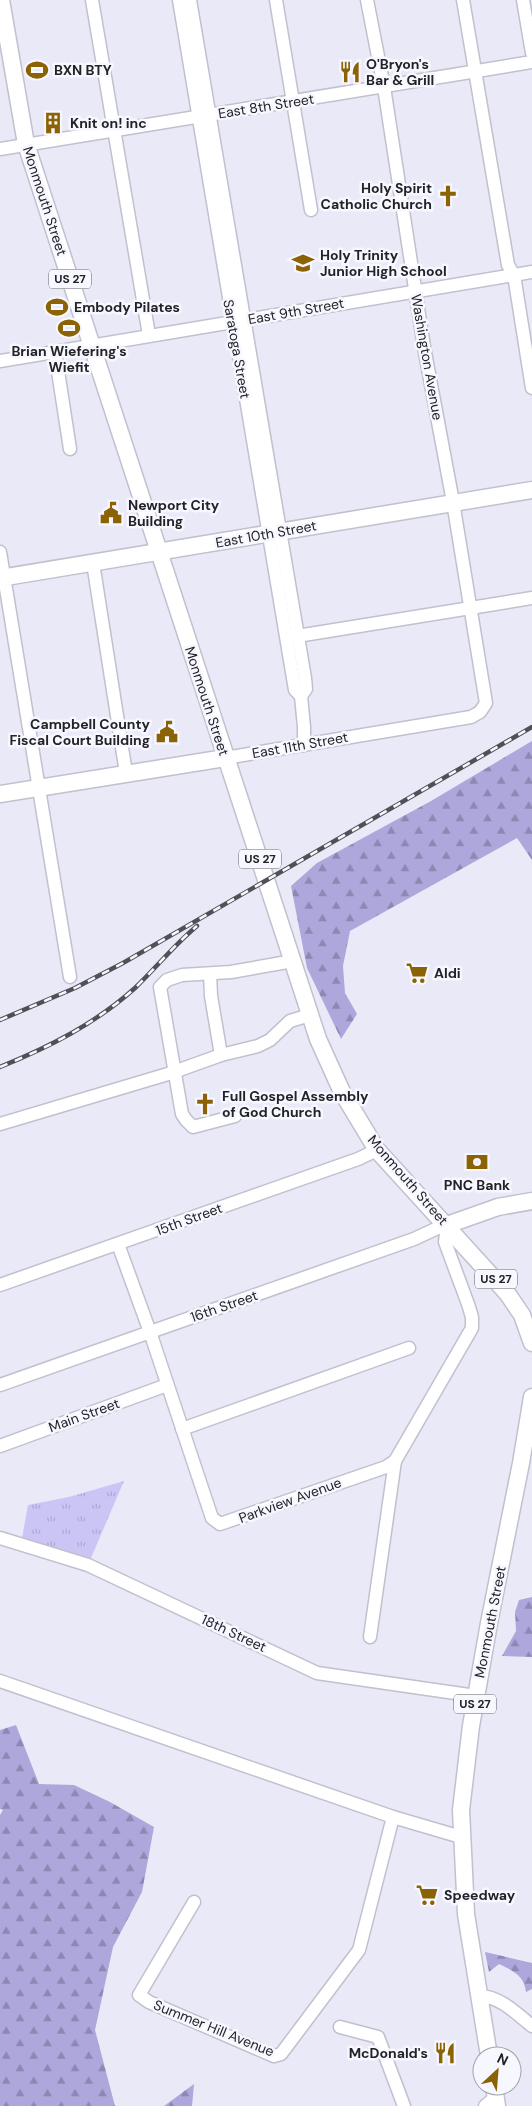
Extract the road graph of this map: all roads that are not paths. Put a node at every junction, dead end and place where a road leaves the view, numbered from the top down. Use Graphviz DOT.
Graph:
graph roads {
  1 [pos="1,0"];
  2 [pos="92,0"];
  3 [pos="179,0"];
  4 [pos="190,0"];
  5 [pos="276,0"];
  6 [pos="367,0"];
  7 [pos="463,0"];
  8 [pos="523,0"];
  9 [pos="532,53"];
  10 [pos="532,62"];
  11 [pos="476,71"];
  12 [pos="384,87"];
  13 [pos="293,101"];
  14 [pos="204,116"];
  15 [pos="115,129"];
  16 [pos="26,144"];
  17 [pos="0,148"];
  18 [pos="311,210"];
  19 [pos="532,272"];
  20 [pos="514,275"];
  21 [pos="415,291"];
  22 [pos="238,321"];
  23 [pos="149,335"];
  24 [pos="91,346"];
  25 [pos="55,352"];
  26 [pos="0,361"];
  27 [pos="532,388"];
  28 [pos="70,449"];
  29 [pos="532,490"];
  30 [pos="453,502"];
  31 [pos="274,533"];
  32 [pos="0,552"];
  33 [pos="158,552"];
  34 [pos="93,563"];
  35 [pos="2,577"];
  36 [pos="532,598"];
  37 [pos="470,608"];
  38 [pos="292,637"];
  39 [pos="480,712"];
  40 [pos="304,744"];
  41 [pos="225,758"];
  42 [pos="126,773"];
  43 [pos="40,787"];
  44 [pos="0,794"];
  45 [pos="293,961"];
  46 [pos="210,974"];
  47 [pos="70,977"];
  48 [pos="310,1015"];
  49 [pos="221,1055"];
  50 [pos="174,1071"];
  51 [pos="235,1116"];
  52 [pos="0,1124"];
  53 [pos="377,1150"];
  54 [pos="532,1201"];
  55 [pos="447,1225"];
  56 [pos="118,1244"];
  57 [pos="0,1285"];
  58 [pos="150,1332"];
  59 [pos="532,1343"];
  60 [pos="409,1348"];
  61 [pos="0,1385"];
  62 [pos="167,1385"];
  63 [pos="532,1397"];
  64 [pos="182,1429"];
  65 [pos="0,1446"];
  66 [pos="395,1461"];
  67 [pos="0,1538"];
  68 [pos="370,1636"];
  69 [pos="0,1681"];
  70 [pos="476,1696"];
  71 [pos="393,1816"];
  72 [pos="461,1837"];
  73 [pos="194,1902"];
  74 [pos="479,1996"];
  75 [pos="532,2026"];
  76 [pos="340,2027"];
  77 [pos="487,2046"];
  78 [pos="404,2106"];
  1 -- 16 [label="main road, Monmouth Street / US 27"];
  2 -- 15 [label="street"];
  3 -- 14 [label="street, Saratoga Street"];
  4 -- 14 [label="street, Saratoga Street"];
  5 -- 13 [label="street"];
  6 -- 12 [label="street, Washington Avenue"];
  7 -- 11 [label="street"];
  8 -- 9 [label="street"];
  10 -- 11 [label="street, East 8th Street"];
  11 -- 12 [label="street, East 8th Street"];
  11 -- 20 [label="street"];
  12 -- 13 [label="street, East 8th Street"];
  12 -- 21 [label="street, Washington Avenue"];
  13 -- 14 [label="street, East 8th Street"];
  13 -- 18 [label="street"];
  14 -- 15 [label="street, East 8th Street"];
  14 -- 22 [label="street, Saratoga Street"];
  15 -- 16 [label="street, East 8th Street"];
  15 -- 23 [label="street"];
  16 -- 17 [label="street, East 8th Street"];
  16 -- 24 [label="main road, Monmouth Street / US 27"];
  19 -- 20 [label="street, East 9th Street"];
  20 -- 21 [label="street, East 9th Street"];
  20 -- 27 [label="street"];
  21 -- 22 [label="street, East 9th Street"];
  21 -- 30 [label="street, Washington Avenue"];
  22 -- 23 [label="street, East 9th Street"];
  22 -- 31 [label="street, Saratoga Street"];
  23 -- 24 [label="street, East 9th Street"];
  24 -- 25 [label="street, East 9th Street"];
  24 -- 33 [label="main road, Monmouth Street / US 27"];
  25 -- 26 [label="street, East 9th Street"];
  25 -- 28 [label="street"];
  29 -- 30 [label="main road, East 10th Street"];
  30 -- 31 [label="main road, East 10th Street"];
  30 -- 37 [label="street, Washington Avenue"];
  31 -- 33 [label="main road, East 10th Street"];
  31 -- 38 [label="street, Saratoga Street"];
  32 -- 35 [label="street"];
  33 -- 34 [label="main road, East 10th Street"];
  33 -- 41 [label="main road, Monmouth Street / US 27"];
  34 -- 35 [label="main road, East 10th Street"];
  34 -- 42 [label="street"];
  35 -- 43 [label="street"];
  36 -- 37 [label="street"];
  37 -- 38 [label="street"];
  37 -- 39 [label="street, Washington Avenue"];
  38 -- 40 [label="street, Saratoga Street"];
  39 -- 40 [label="street, East 11th Street"];
  40 -- 41 [label="street, East 11th Street"];
  41 -- 42 [label="main road, East 11th Street"];
  41 -- 45 [label="main road, Monmouth Street / US 27"];
  42 -- 43 [label="main road, East 11th Street"];
  43 -- 44 [label="main road, East 11th Street"];
  43 -- 47 [label="street"];
  45 -- 46 [label="street"];
  45 -- 48 [label="main road, Monmouth Street / US 27"];
  46 -- 49 [label="street"];
  46 -- 50 [label="street"];
  48 -- 49 [label="street"];
  48 -- 53 [label="main road, Monmouth Street / US 27"];
  49 -- 50 [label="street"];
  50 -- 51 [label="street"];
  50 -- 52 [label="street"];
  53 -- 55 [label="main road, Monmouth Street / US 27"];
  53 -- 56 [label="street, 15th Street"];
  54 -- 55 [label="main road"];
  55 -- 58 [label="street, 16th Street"];
  55 -- 59 [label="main road, Monmouth Street / US 27"];
  55 -- 66 [label="street"];
  56 -- 57 [label="street, 15th Street"];
  56 -- 58 [label="street, Parkview Avenue"];
  58 -- 61 [label="street, 16th Street"];
  58 -- 62 [label="street, Parkview Avenue"];
  60 -- 64 [label="street"];
  62 -- 64 [label="street, Parkview Avenue"];
  62 -- 65 [label="street, Main Street"];
  63 -- 70 [label="main road, Monmouth Street / US 27"];
  64 -- 66 [label="street, Parkview Avenue"];
  66 -- 68 [label="street"];
  67 -- 70 [label="street, 18th Street"];
  69 -- 71 [label="street"];
  70 -- 72 [label="main road, Monmouth Street / US 27"];
  71 -- 72 [label="street"];
  71 -- 73 [label="street, Summer Hill Avenue"];
  72 -- 74 [label="main road, Monmouth Street / US 27"];
  74 -- 75 [label="street"];
  74 -- 77 [label="main road, Monmouth Street / US 27"];
  76 -- 78 [label="street"];
}
